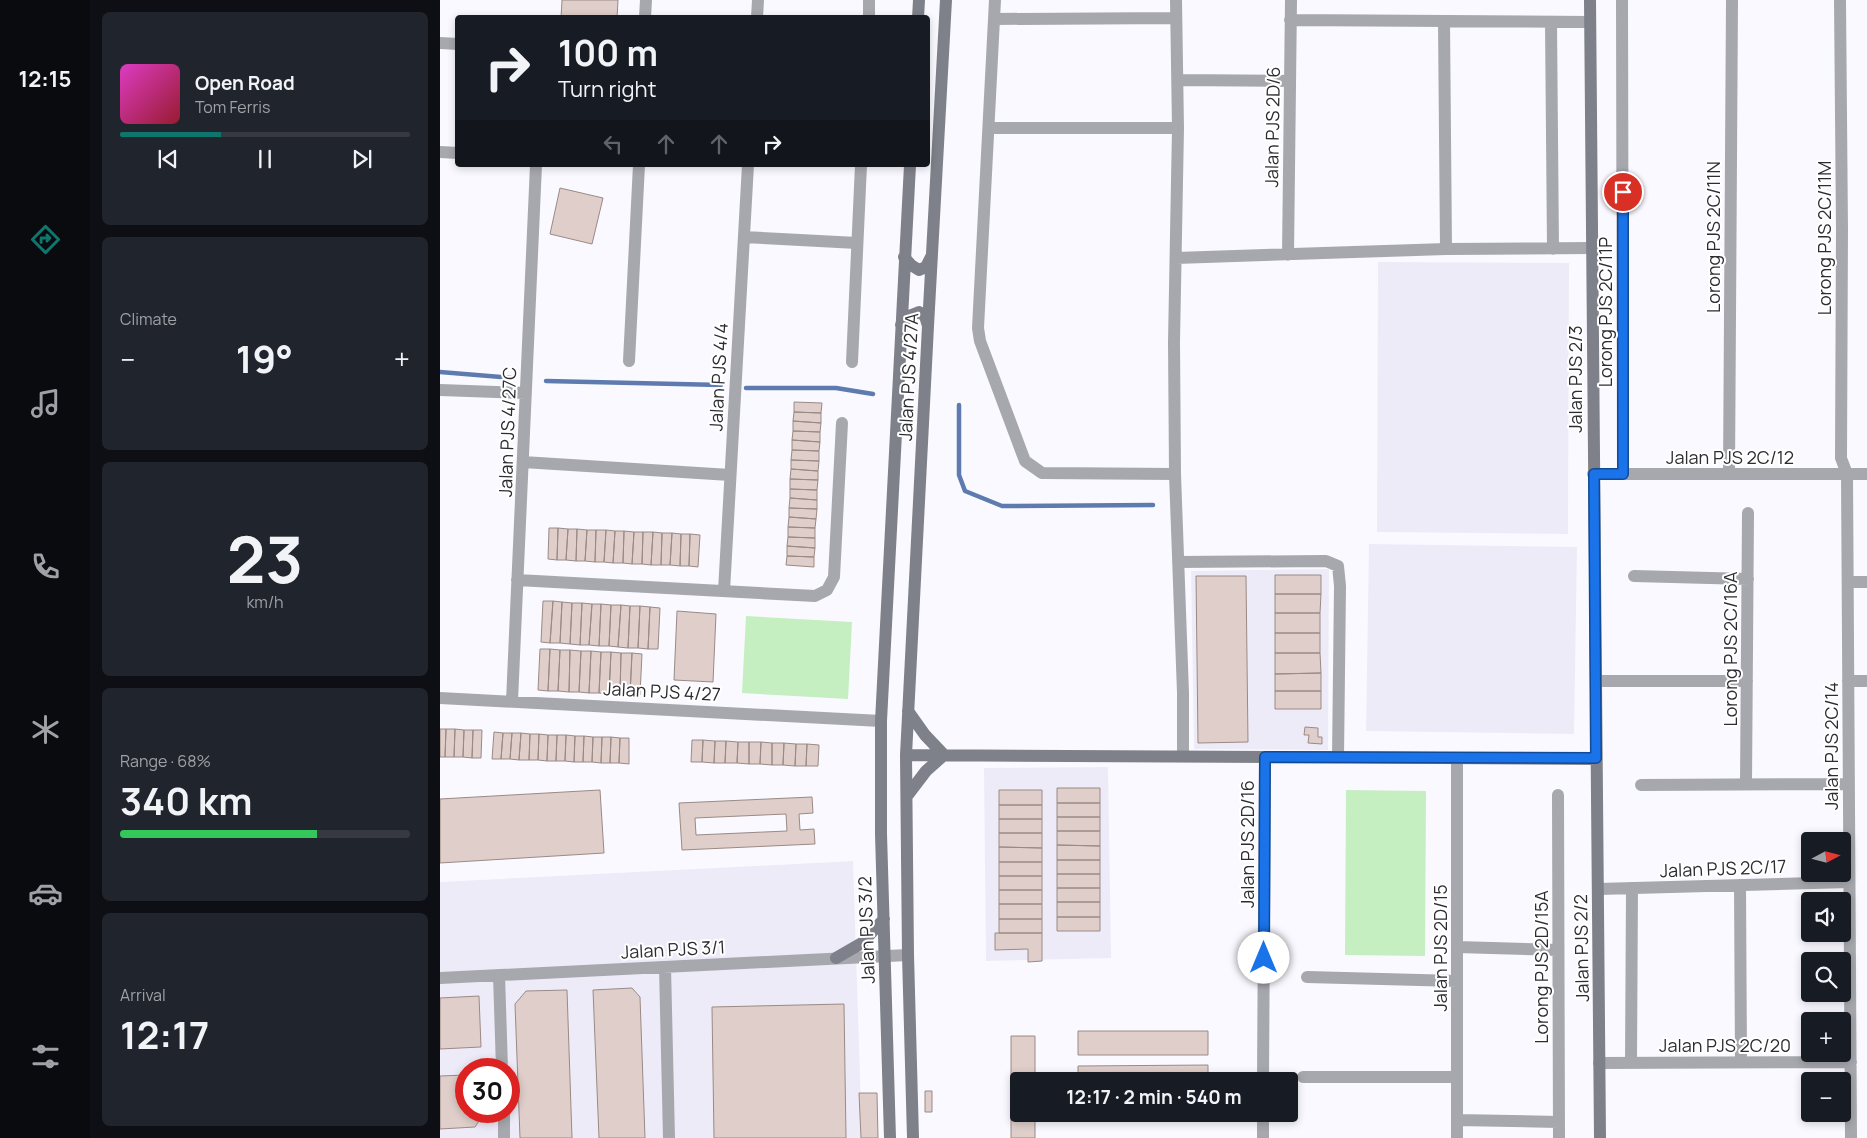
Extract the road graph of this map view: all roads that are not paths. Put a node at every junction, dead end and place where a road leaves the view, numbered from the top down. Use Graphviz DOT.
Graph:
graph roads {
  1 [pos="646,0"];
  2 [pos="758,0"];
  3 [pos="869,0"];
  4 [pos="919,0"];
  5 [pos="946,0"];
  6 [pos="995,0"];
  7 [pos="1176,0"];
  8 [pos="1291,0"];
  9 [pos="1590,0"];
  10 [pos="1622,0"];
  11 [pos="1732,0"];
  12 [pos="1840,0"];
  13 [pos="645,15"];
  14 [pos="757,15"];
  15 [pos="868,15"];
  16 [pos="918,15"];
  17 [pos="1176,18"];
  18 [pos="994,19"];
  19 [pos="1290,20"];
  20 [pos="1444,21"];
  21 [pos="1551,22"];
  22 [pos="1590,22"];
  23 [pos="440,43"];
  24 [pos="455,44"];
  25 [pos="1178,80"];
  26 [pos="1290,81"];
  27 [pos="989,128"];
  28 [pos="1178,128"];
  29 [pos="440,152"];
  30 [pos="455,153"];
  31 [pos="536,167"];
  32 [pos="639,167"];
  33 [pos="748,167"];
  34 [pos="861,167"];
  35 [pos="910,167"];
  36 [pos="744,237"];
  37 [pos="858,242"];
  38 [pos="1553,248"];
  39 [pos="1592,248"];
  40 [pos="1446,249"];
  41 [pos="1288,255"];
  42 [pos="904,257"];
  43 [pos="932,257"];
  44 [pos="1176,258"];
  45 [pos="901,325"];
  46 [pos="928,326"];
  47 [pos="629,361"];
  48 [pos="852,362"];
  49 [pos="440,390"];
  50 [pos="526,393"];
  51 [pos="842,422"];
  52 [pos="523,462"];
  53 [pos="1175,474"];
  54 [pos="1594,474"];
  55 [pos="1623,474"];
  56 [pos="1729,474"];
  57 [pos="1847,474"];
  58 [pos="1867,474"];
  59 [pos="730,475"];
  60 [pos="1748,513"];
  61 [pos="1178,562"];
  62 [pos="1634,576"];
  63 [pos="1748,579"];
  64 [pos="517,580"];
  65 [pos="1848,582"];
  66 [pos="1867,582"];
  67 [pos="724,591"];
  68 [pos="1596,681"];
  69 [pos="1747,681"];
  70 [pos="1848,681"];
  71 [pos="1867,681"];
  72 [pos="440,698"];
  73 [pos="512,701"];
  74 [pos="908,711"];
  75 [pos="881,721"];
  76 [pos="906,755"];
  77 [pos="944,755"];
  78 [pos="1183,756"];
  79 [pos="1265,757"];
  80 [pos="1338,757"];
  81 [pos="1458,758"];
  82 [pos="1596,758"];
  83 [pos="1746,784"];
  84 [pos="1849,784"];
  85 [pos="1641,785"];
  86 [pos="1558,795"];
  87 [pos="906,796"];
  88 [pos="1849,832"];
  89 [pos="1850,882"];
  90 [pos="1740,885"];
  91 [pos="1632,888"];
  92 [pos="1598,889"];
  93 [pos="884,919"];
  94 [pos="1457,947"];
  95 [pos="1558,950"];
  96 [pos="908,955"];
  97 [pos="885,956"];
  98 [pos="836,958"];
  99 [pos="665,967"];
  100 [pos="499,976"];
  101 [pos="1306,977"];
  102 [pos="440,978"];
  103 [pos="1457,980"];
  104 [pos="1851,1012"];
  105 [pos="502,1058"];
  106 [pos="1741,1062"];
  107 [pos="1801,1062"];
  108 [pos="1851,1062"];
  109 [pos="1599,1063"];
  110 [pos="1631,1063"];
  111 [pos="1263,1072"];
  112 [pos="1303,1077"];
  113 [pos="1457,1077"];
  114 [pos="1457,1120"];
  115 [pos="1263,1122"];
  116 [pos="1559,1122"];
  117 [pos="504,1123"];
  118 [pos="504,1138"];
  119 [pos="669,1138"];
  120 [pos="890,1138"];
  121 [pos="913,1138"];
  122 [pos="1262,1138"];
  123 [pos="1457,1138"];
  124 [pos="1559,1138"];
  125 [pos="1600,1138"];
  126 [pos="1851,1138"];
  1 -- 13 [label="street"];
  2 -- 14 [label="street"];
  3 -- 15 [label="street"];
  4 -- 16 [label="main road"];
  5 -- 43 [label="main road, Jalan PJS 4/27A"];
  6 -- 18 [label="street"];
  7 -- 17 [label="street"];
  8 -- 19 [label="street, Jalan PJS 2D/6"];
  9 -- 22 [label="main road, Jalan PJS 2/3"];
  10 -- 55 [label="street, Lorong PJS 2C/11P"];
  11 -- 56 [label="street, Lorong PJS 2C/11N"];
  12 -- 57 [label="street, Lorong PJS 2C/11M"];
  17 -- 18 [label="street"];
  17 -- 25 [label="street"];
  18 -- 27 [label="street"];
  19 -- 20 [label="street"];
  19 -- 26 [label="street, Jalan PJS 2D/6"];
  20 -- 21 [label="street"];
  20 -- 40 [label="street"];
  21 -- 22 [label="street"];
  21 -- 38 [label="street"];
  22 -- 39 [label="main road, Jalan PJS 2/3"];
  23 -- 24 [label="street"];
  25 -- 26 [label="street"];
  25 -- 28 [label="street"];
  26 -- 41 [label="street, Jalan PJS 2D/6"];
  27 -- 28 [label="street"];
  27 -- 53 [label="street"];
  28 -- 44 [label="street"];
  29 -- 30 [label="street"];
  31 -- 50 [label="street, Jalan PJS 4/27C"];
  32 -- 47 [label="street"];
  33 -- 36 [label="street, Jalan PJS 4/4"];
  34 -- 37 [label="street"];
  35 -- 42 [label="main road, Jalan PJS 4/27A"];
  36 -- 37 [label="street"];
  36 -- 59 [label="street, Jalan PJS 4/4"];
  37 -- 48 [label="street"];
  38 -- 39 [label="street"];
  38 -- 40 [label="street"];
  39 -- 54 [label="main road, Jalan PJS 2/3"];
  40 -- 41 [label="street"];
  41 -- 44 [label="street"];
  42 -- 43 [label="main road"];
  42 -- 45 [label="main road, Jalan PJS 4/27A"];
  43 -- 46 [label="main road, Jalan PJS 4/27A"];
  44 -- 53 [label="street"];
  45 -- 46 [label="main road"];
  45 -- 75 [label="main road, Jalan PJS 4/27A"];
  46 -- 74 [label="main road, Jalan PJS 4/27A"];
  49 -- 50 [label="street"];
  50 -- 52 [label="street, Jalan PJS 4/27C"];
  51 -- 67 [label="street"];
  52 -- 59 [label="street"];
  52 -- 64 [label="street, Jalan PJS 4/27C"];
  53 -- 61 [label="street"];
  54 -- 55 [label="street, Jalan PJS 2C/12"];
  54 -- 68 [label="main road, Jalan PJS 2/3"];
  55 -- 56 [label="street, Jalan PJS 2C/12"];
  56 -- 57 [label="street, Jalan PJS 2C/12"];
  57 -- 58 [label="street, Jalan PJS 2C/12"];
  57 -- 65 [label="street, Jalan PJS 2C/14"];
  59 -- 67 [label="street, Jalan PJS 4/4"];
  60 -- 63 [label="street, Lorong PJS 2C/16A"];
  61 -- 78 [label="street"];
  61 -- 80 [label="street"];
  62 -- 63 [label="street"];
  63 -- 69 [label="street, Lorong PJS 2C/16A"];
  64 -- 67 [label="street"];
  64 -- 73 [label="street, Jalan PJS 4/27C"];
  65 -- 66 [label="street"];
  65 -- 70 [label="street, Jalan PJS 2C/14"];
  68 -- 69 [label="street"];
  68 -- 82 [label="main road, Jalan PJS 2/3"];
  69 -- 83 [label="street, Lorong PJS 2C/16A"];
  70 -- 71 [label="street"];
  70 -- 84 [label="street, Jalan PJS 2C/14"];
  72 -- 73 [label="street, Jalan PJS 4/27"];
  73 -- 75 [label="street, Jalan PJS 4/27"];
  74 -- 76 [label="main road, Jalan PJS 4/27A"];
  74 -- 77 [label="main road"];
  75 -- 93 [label="main road, Jalan PJS 3/2"];
  76 -- 77 [label="main road"];
  76 -- 87 [label="main road"];
  77 -- 78 [label="main road"];
  77 -- 87 [label="main road"];
  78 -- 79 [label="main road"];
  79 -- 80 [label="main road"];
  79 -- 111 [label="street, Jalan PJS 2D/16"];
  80 -- 81 [label="main road"];
  81 -- 82 [label="main road"];
  81 -- 94 [label="street, Jalan PJS 2D/15"];
  82 -- 92 [label="main road, Jalan PJS 2/2"];
  83 -- 84 [label="street"];
  83 -- 85 [label="street"];
  84 -- 88 [label="street, Jalan PJS 2C/14"];
  86 -- 95 [label="street, Lorong PJS 2D/15A"];
  87 -- 96 [label="main road"];
  89 -- 90 [label="street, Jalan PJS 2C/17"];
  89 -- 104 [label="street, Jalan PJS 2C/14"];
  90 -- 91 [label="street, Jalan PJS 2C/17"];
  90 -- 106 [label="street"];
  91 -- 92 [label="street, Jalan PJS 2C/17"];
  91 -- 110 [label="street"];
  92 -- 109 [label="main road, Jalan PJS 2/2"];
  93 -- 97 [label="main road, Jalan PJS 3/2"];
  93 -- 98 [label="main road"];
  94 -- 95 [label="street"];
  94 -- 103 [label="street, Jalan PJS 2D/15"];
  95 -- 116 [label="street, Lorong PJS 2D/15A"];
  96 -- 97 [label="street, Jalan PJS 3/1"];
  96 -- 121 [label="main road"];
  97 -- 98 [label="street, Jalan PJS 3/1"];
  97 -- 120 [label="main road, Jalan PJS 3/2"];
  98 -- 99 [label="street, Jalan PJS 3/1"];
  99 -- 100 [label="street, Jalan PJS 3/1"];
  99 -- 119 [label="street"];
  100 -- 102 [label="street, Jalan PJS 3/1"];
  100 -- 105 [label="street"];
  101 -- 103 [label="street"];
  103 -- 113 [label="street, Jalan PJS 2D/15"];
  106 -- 107 [label="street, Jalan PJS 2C/20"];
  106 -- 110 [label="street, Jalan PJS 2C/20"];
  108 -- 126 [label="street, Jalan PJS 2C/14"];
  109 -- 110 [label="street, Jalan PJS 2C/20"];
  109 -- 125 [label="main road, Jalan PJS 2/2"];
  112 -- 113 [label="street"];
  113 -- 114 [label="street, Jalan PJS 2D/15"];
  114 -- 116 [label="street"];
  114 -- 123 [label="street, Jalan PJS 2D/15"];
  115 -- 122 [label="street"];
  116 -- 124 [label="street, Lorong PJS 2D/15A"];
  117 -- 118 [label="street"];
}
